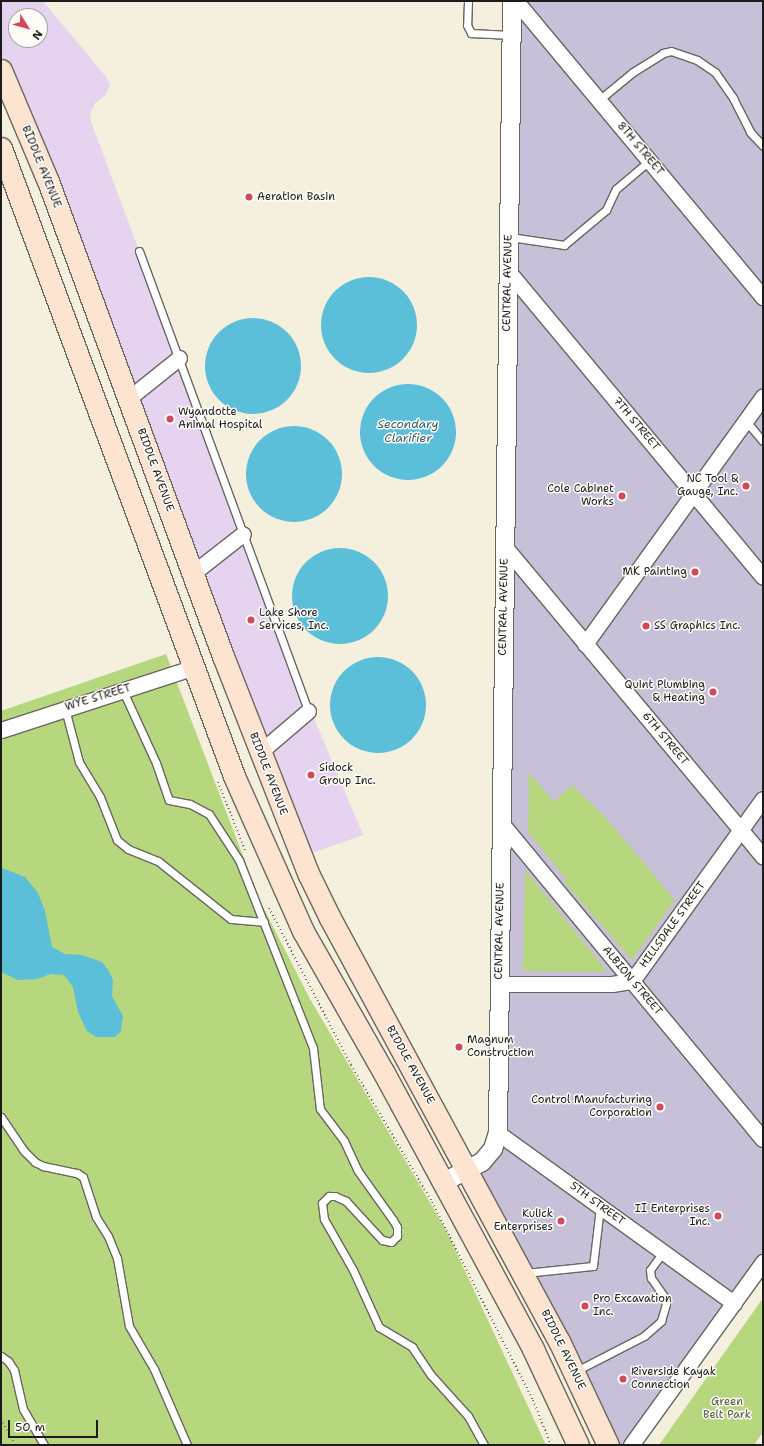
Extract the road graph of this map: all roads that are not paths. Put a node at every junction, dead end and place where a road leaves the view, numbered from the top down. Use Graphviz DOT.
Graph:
graph roads {
  1 [pos="468,1"];
  2 [pos="512,1"];
  3 [pos="516,1"];
  4 [pos="511,35"];
  5 [pos="1,70"];
  6 [pos="599,100"];
  7 [pos="763,146"];
  8 [pos="1,148"];
  9 [pos="649,161"];
  10 [pos="52,192"];
  11 [pos="22,202"];
  12 [pos="509,237"];
  13 [pos="139,251"];
  14 [pos="508,271"];
  15 [pos="763,297"];
  16 [pos="179,358"];
  17 [pos="117,367"];
  18 [pos="87,373"];
  19 [pos="763,396"];
  20 [pos="129,398"];
  21 [pos="746,421"];
  22 [pos="763,441"];
  23 [pos="694,494"];
  24 [pos="244,534"];
  25 [pos="505,547"];
  26 [pos="193,573"];
  27 [pos="763,577"];
  28 [pos="585,644"];
  29 [pos="223,656"];
  30 [pos="195,667"];
  31 [pos="123,691"];
  32 [pos="65,708"];
  33 [pos="308,711"];
  34 [pos="1,730"];
  35 [pos="260,752"];
  36 [pos="763,799"];
  37 [pos="502,824"];
  38 [pos="740,831"];
  39 [pos="763,858"];
  40 [pos="260,910"];
  41 [pos="330,918"];
  42 [pos="252,922"];
  43 [pos="264,922"];
  44 [pos="303,931"];
  45 [pos="269,933"];
  46 [pos="632,981"];
  47 [pos="500,984"];
  48 [pos="1,1117"];
  49 [pos="498,1133"];
  50 [pos="763,1139"];
  51 [pos="468,1171"];
  52 [pos="442,1183"];
  53 [pos="600,1206"];
  54 [pos="663,1252"];
  55 [pos="763,1262"];
  56 [pos="523,1273"];
  57 [pos="734,1303"];
  58 [pos="1,1356"];
  59 [pos="574,1372"];
  60 [pos="44,1445"];
  61 [pos="187,1445"];
  62 [pos="484,1445"];
  63 [pos="578,1445"];
  64 [pos="608,1445"];
  65 [pos="631,1445"];
  1 -- 4 [label="lane"];
  2 -- 4 [label="street, CENTRAL AVENUE"];
  3 -- 6 [label="street, 8TH STREET"];
  4 -- 12 [label="street, CENTRAL AVENUE"];
  5 -- 10 [label="main road, BIDDLE AVENUE"];
  6 -- 7 [label="lane"];
  6 -- 9 [label="street, 8TH STREET"];
  8 -- 11 [label="main road"];
  9 -- 12 [label="lane"];
  9 -- 15 [label="street, 8TH STREET"];
  10 -- 11 [label="main road"];
  10 -- 17 [label="main road, BIDDLE AVENUE"];
  11 -- 18 [label="main road"];
  12 -- 14 [label="street, CENTRAL AVENUE"];
  13 -- 16 [label="lane"];
  14 -- 23 [label="street, 7TH STREET"];
  14 -- 25 [label="street, CENTRAL AVENUE"];
  16 -- 20 [label="street"];
  16 -- 24 [label="lane"];
  17 -- 18 [label="main road"];
  17 -- 20 [label="main road, BIDDLE AVENUE"];
  18 -- 30 [label="main road"];
  19 -- 21 [label="street"];
  20 -- 26 [label="main road, BIDDLE AVENUE"];
  21 -- 22 [label="lane"];
  21 -- 23 [label="street"];
  23 -- 27 [label="street, 7TH STREET"];
  23 -- 28 [label="street"];
  24 -- 26 [label="street"];
  24 -- 33 [label="lane"];
  25 -- 28 [label="street, 6TH STREET"];
  25 -- 37 [label="street, CENTRAL AVENUE"];
  26 -- 29 [label="main road, BIDDLE AVENUE"];
  28 -- 38 [label="street, 6TH STREET"];
  29 -- 30 [label="main road"];
  29 -- 35 [label="main road, BIDDLE AVENUE"];
  30 -- 31 [label="street, WYE STREET"];
  30 -- 44 [label="main road"];
  31 -- 32 [label="street, WYE STREET"];
  31 -- 40 [label="lane"];
  32 -- 34 [label="street, WYE STREET"];
  32 -- 42 [label="lane"];
  33 -- 35 [label="street"];
  35 -- 41 [label="main road, BIDDLE AVENUE"];
  36 -- 38 [label="street, HILLSDALE STREET"];
  37 -- 46 [label="street, ALBION STREET"];
  37 -- 47 [label="street, CENTRAL AVENUE"];
  38 -- 39 [label="street, 6TH STREET"];
  38 -- 46 [label="street, HILLSDALE STREET"];
  40 -- 42 [label="lane"];
  40 -- 43 [label="lane"];
  41 -- 44 [label="main road"];
  41 -- 51 [label="main road, BIDDLE AVENUE"];
  42 -- 43 [label="lane"];
  42 -- 45 [label="lane"];
  43 -- 45 [label="lane"];
  44 -- 52 [label="main road"];
  45 -- 62 [label="lane"];
  46 -- 47 [label="street"];
  46 -- 50 [label="street, ALBION STREET"];
  47 -- 49 [label="street, CENTRAL AVENUE"];
  48 -- 61 [label="lane"];
  49 -- 51 [label="street, CENTRAL AVENUE"];
  49 -- 53 [label="street, 5TH STREET"];
  51 -- 52 [label="street, CENTRAL AVENUE"];
  51 -- 56 [label="main road, BIDDLE AVENUE"];
  52 -- 63 [label="main road"];
  53 -- 54 [label="street, 5TH STREET"];
  53 -- 56 [label="lane"];
  54 -- 57 [label="street, 5TH STREET"];
  54 -- 59 [label="lane"];
  55 -- 57 [label="street"];
  56 -- 59 [label="main road, BIDDLE AVENUE"];
  57 -- 65 [label="street"];
  58 -- 60 [label="lane"];
  59 -- 64 [label="main road, BIDDLE AVENUE"];
}
